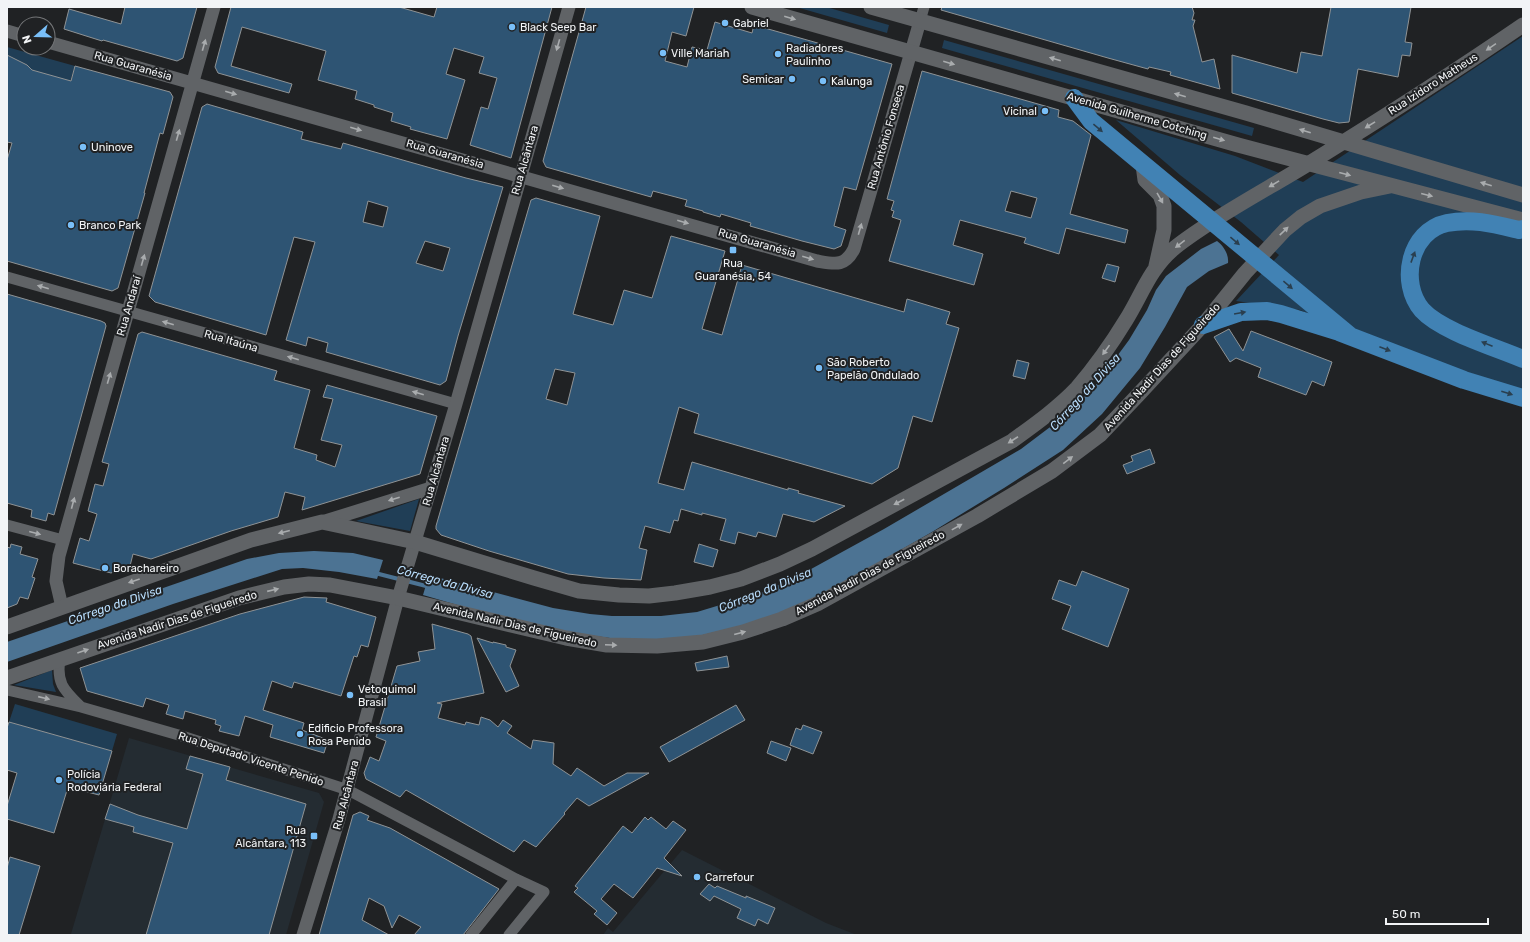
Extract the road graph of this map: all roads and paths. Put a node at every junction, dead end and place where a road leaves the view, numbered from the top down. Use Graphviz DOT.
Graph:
graph roads {
  1 [pos="214,7"];
  2 [pos="569,7"];
  3 [pos="752,7"];
  4 [pos="871,7"];
  5 [pos="922,14"];
  6 [pos="1523,25"];
  7 [pos="56,44"];
  8 [pos="911,52"];
  9 [pos="193,83"];
  10 [pos="1074,98"];
  11 [pos="1343,142"];
  12 [pos="1308,164"];
  13 [pos="1143,165"];
  14 [pos="521,176"];
  15 [pos="1390,186"];
  16 [pos="1523,195"];
  17 [pos="1523,220"];
  18 [pos="1212,222"];
  19 [pos="1523,229"];
  20 [pos="1258,260"];
  21 [pos="842,263"];
  22 [pos="1155,268"];
  23 [pos="7,277"];
  24 [pos="128,311"];
  25 [pos="1203,325"];
  26 [pos="1348,335"];
  27 [pos="1523,358"];
  28 [pos="1523,398"];
  29 [pos="456,404"];
  30 [pos="431,488"];
  31 [pos="322,522"];
  32 [pos="7,526"];
  33 [pos="63,540"];
  34 [pos="415,542"];
  35 [pos="400,592"];
  36 [pos="62,607"];
  37 [pos="7,627"];
  38 [pos="60,659"];
  39 [pos="7,678"];
  40 [pos="7,690"];
  41 [pos="81,707"];
  42 [pos="348,790"];
  43 [pos="516,879"];
  44 [pos="304,935"];
  45 [pos="471,935"];
  46 [pos="509,935"];
  9 -- 1 [label="street, Rua Andaraí, one-way"];
  2 -- 14 [label="street, Rua Alcântara, one-way"];
  3 -- 8 [label="main road, Avenida Guilherme Cotching, one-way"];
  4 -- 5 [label="main road"];
  5 -- 8 [label="street, Rua Antônio Fonseca"];
  11 -- 5 [label="main road, one-way"];
  6 -- 11 [label="main road, Rua Izidoro Matheus, one-way"];
  7 -- 9 [label="street, Rua Guaranésia"];
  8 -- 10 [label="main road, Avenida Guilherme Cotching, one-way"];
  21 -- 8 [label="street, Rua Antônio Fonseca, one-way"];
  9 -- 14 [label="street, Rua Guaranésia, one-way"];
  24 -- 9 [label="street, Rua Andaraí, one-way"];
  10 -- 12 [label="main road, Avenida Guilherme Cotching, one-way"];
  10 -- 13 [label="highway, one-way"];
  11 -- 12 [label="main road, Rua Izidoro Matheus"];
  16 -- 11 [label="main road, one-way"];
  12 -- 15 [label="main road, Avenida Guilherme Cotching, one-way"];
  12 -- 18 [label="main road, one-way"];
  13 -- 18 [label="highway"];
  13 -- 22 [label="main road, one-way"];
  14 -- 21 [label="street, Rua Guaranésia, one-way"];
  14 -- 29 [label="street, Rua Alcântara"];
  15 -- 17 [label="main road, Avenida Guilherme Cotching, one-way"];
  20 -- 15 [label="main road, Avenida Nadir Dias de Figueiredo, one-way"];
  18 -- 20 [label="highway, one-way"];
  18 -- 22 [label="main road, one-way"];
  27 -- 19 [label="highway, one-way"];
  20 -- 25 [label="main road, Avenida Nadir Dias de Figueiredo"];
  20 -- 26 [label="highway, one-way"];
  22 -- 34 [label="main road, one-way"];
  24 -- 23 [label="street, Rua Itaúna, one-way"];
  29 -- 24 [label="street, Rua Itaúna, one-way"];
  33 -- 24 [label="street, Rua Andaraí, one-way"];
  25 -- 26 [label="highway, one-way"];
  35 -- 25 [label="main road, Avenida Nadir Dias de Figueiredo, one-way"];
  26 -- 28 [label="highway, one-way"];
  29 -- 30 [label="street, Rua Alcântara"];
  30 -- 31 [label="street, one-way"];
  30 -- 34 [label="street, Rua Alcântara"];
  31 -- 34 [label="main road"];
  31 -- 36 [label="main road, one-way"];
  32 -- 33 [label="street, one-way"];
  33 -- 36 [label="street, Rua Andaraí"];
  34 -- 35 [label="street, Rua Alcântara"];
  38 -- 35 [label="main road, Avenida Nadir Dias de Figueiredo, one-way"];
  35 -- 42 [label="street, Rua Alcântara"];
  36 -- 37 [label="main road"];
  38 -- 39 [label="main road, Avenida Nadir Dias de Figueiredo"];
  38 -- 41 [label="street"];
  40 -- 41 [label="street, Rua Deputado Vicente Penido, one-way"];
  41 -- 42 [label="street, Rua Deputado Vicente Penido"];
  42 -- 43 [label="street, Rua Deputado Vicente Penido"];
  42 -- 44 [label="street, Rua Alcântara"];
  43 -- 45 [label="street"];
  43 -- 46 [label="street, Rua Deputado Vicente Penido"];
}
